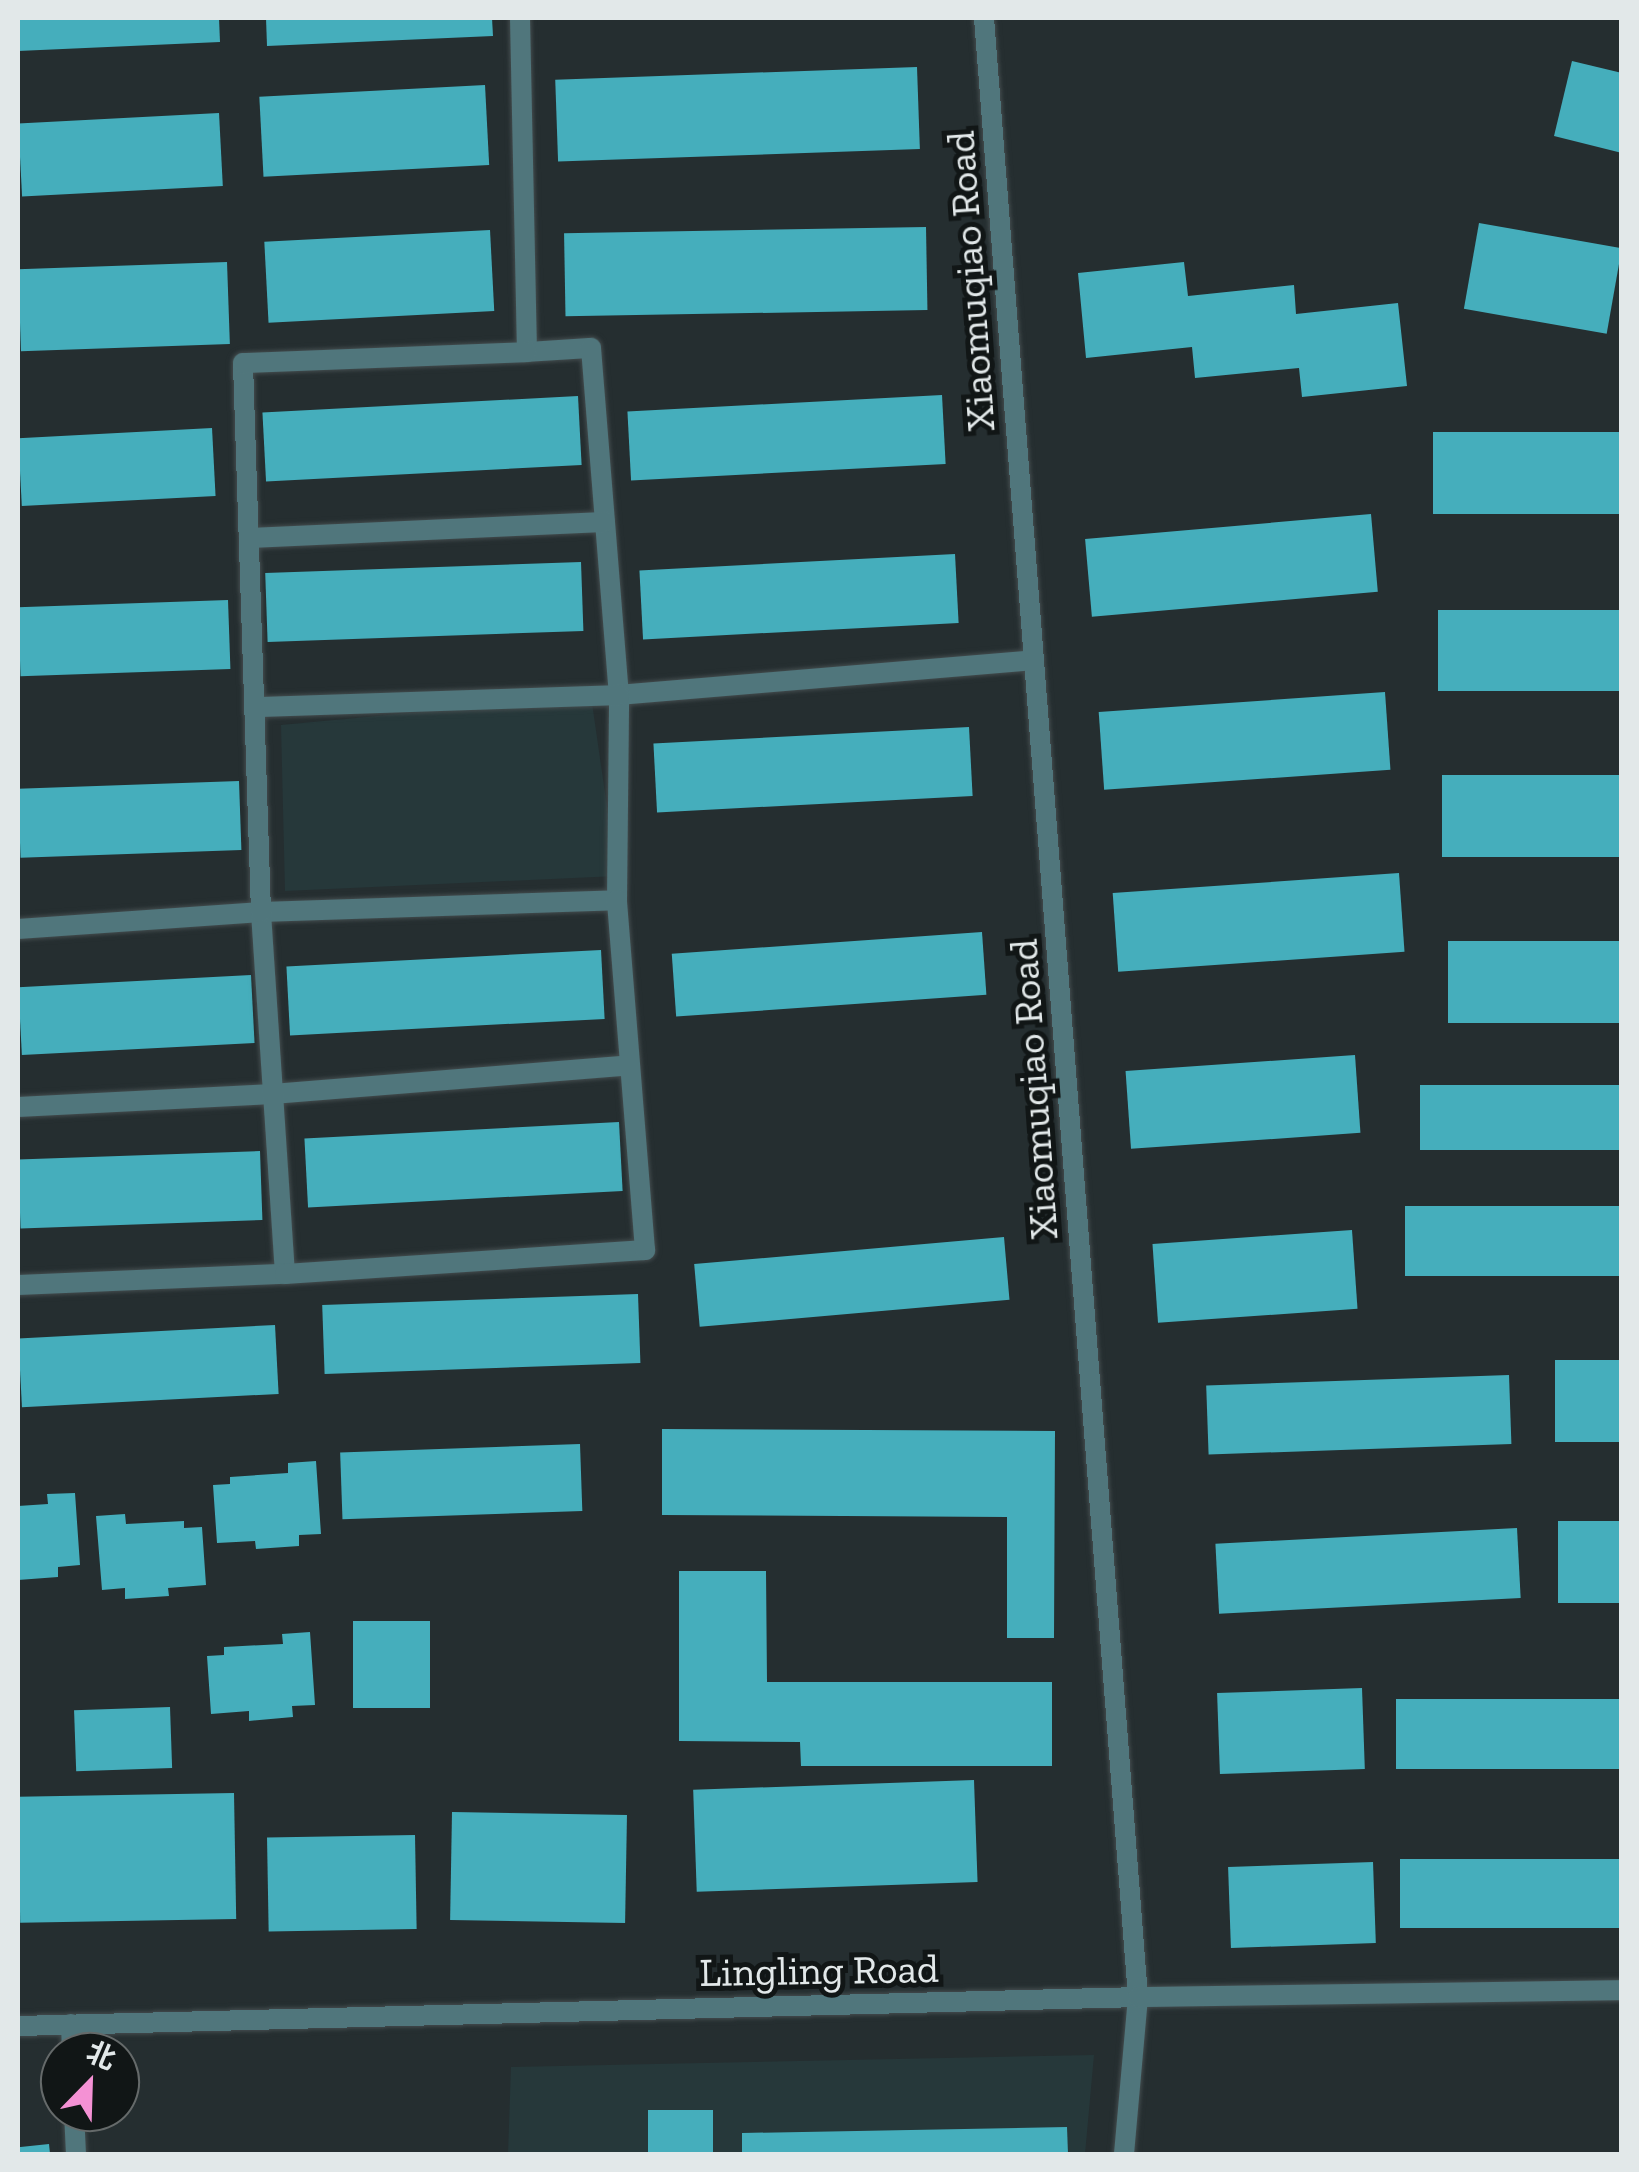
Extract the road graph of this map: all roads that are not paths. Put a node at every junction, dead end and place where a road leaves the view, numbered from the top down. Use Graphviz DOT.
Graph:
graph roads {
  1 [pos="520,18"];
  2 [pos="984,18"];
  3 [pos="527,352"];
  4 [pos="605,522"];
  5 [pos="250,538"];
  6 [pos="1034,660"];
  7 [pos="619,695"];
  8 [pos="255,707"];
  9 [pos="617,900"];
  10 [pos="261,912"];
  11 [pos="18,929"];
  12 [pos="630,1065"];
  13 [pos="273,1094"];
  14 [pos="18,1107"];
  15 [pos="285,1274"];
  16 [pos="18,1286"];
  17 [pos="1622,1990"];
  18 [pos="1138,1997"];
  19 [pos="71,2024"];
  20 [pos="18,2026"];
  21 [pos="71,2032"];
  22 [pos="1124,2154"];
  1 -- 3 [label="street"];
  2 -- 6 [label="street, Xiaomuqiao Road"];
  3 -- 4 [label="street"];
  3 -- 5 [label="street"];
  4 -- 5 [label="street"];
  4 -- 7 [label="street"];
  5 -- 8 [label="street"];
  6 -- 7 [label="street"];
  6 -- 18 [label="street, Xiaomuqiao Road"];
  7 -- 8 [label="street"];
  7 -- 9 [label="street"];
  8 -- 10 [label="street"];
  9 -- 10 [label="street"];
  9 -- 12 [label="street"];
  10 -- 11 [label="street"];
  10 -- 13 [label="street"];
  12 -- 13 [label="street"];
  12 -- 15 [label="street"];
  13 -- 14 [label="street"];
  13 -- 15 [label="street"];
  15 -- 16 [label="street"];
  17 -- 18 [label="street, Lingling Road"];
  18 -- 19 [label="street, Lingling Road"];
  18 -- 22 [label="street, Xiaomuqiao Road"];
  19 -- 20 [label="street, Lingling Road"];
  19 -- 21 [label="street"];
}
